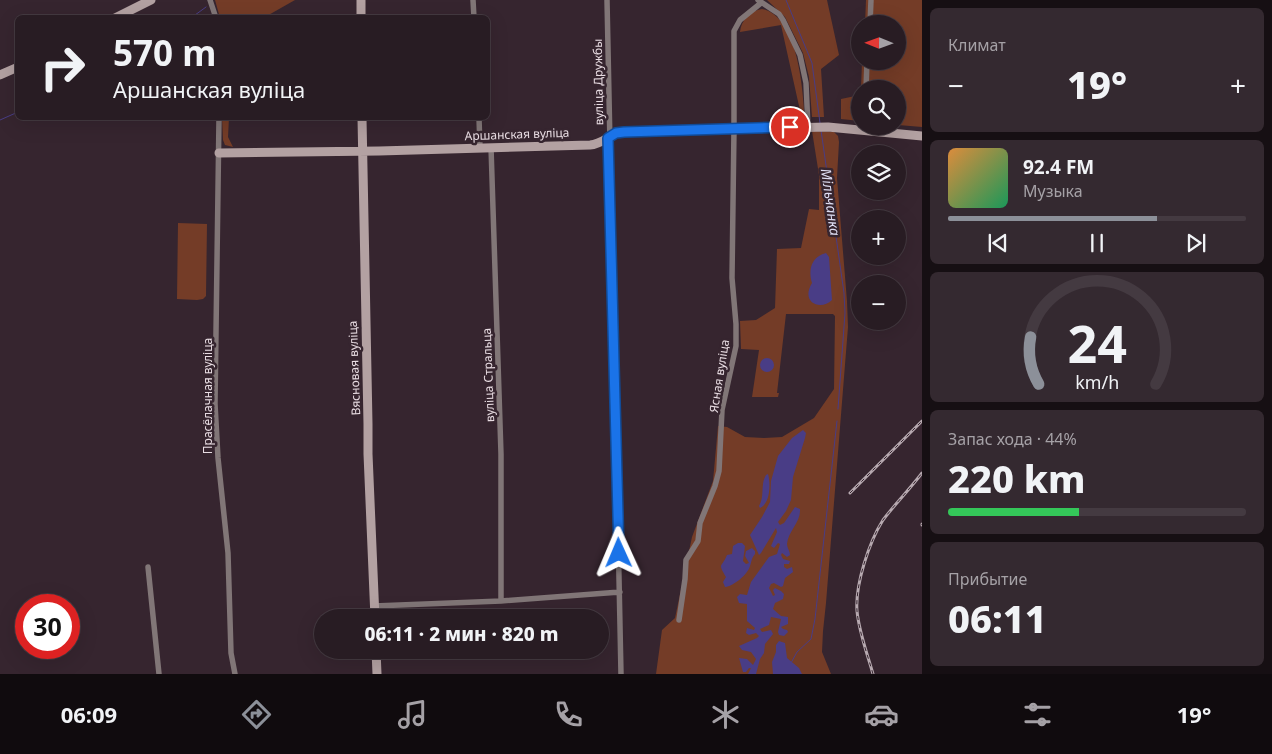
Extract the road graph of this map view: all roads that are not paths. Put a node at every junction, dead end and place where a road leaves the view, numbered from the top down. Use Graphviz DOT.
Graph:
graph roads {
  1 [pos="151,0"];
  2 [pos="210,0"];
  3 [pos="360,0"];
  4 [pos="473,0"];
  5 [pos="607,0"];
  6 [pos="871,0"];
  7 [pos="759,2"];
  8 [pos="121,15"];
  9 [pos="215,15"];
  10 [pos="361,15"];
  11 [pos="474,15"];
  12 [pos="870,15"];
  13 [pos="15,68"];
  14 [pos="0,75"];
  15 [pos="219,120"];
  16 [pos="362,120"];
  17 [pos="478,120"];
  18 [pos="810,127"];
  19 [pos="851,128"];
  20 [pos="734,129"];
  21 [pos="898,135"];
  22 [pos="922,136"];
  23 [pos="608,138"];
  24 [pos="491,147"];
  25 [pos="480,148"];
  26 [pos="362,151"];
  27 [pos="219,153"];
  28 [pos="148,567"];
  29 [pos="620,592"];
  30 [pos="502,602"];
  31 [pos="374,606"];
  32 [pos="374,609"];
  33 [pos="678,620"];
  34 [pos="376,659"];
  35 [pos="158,674"];
  36 [pos="235,674"];
  37 [pos="377,674"];
  38 [pos="621,674"];
  1 -- 8 [label="street"];
  2 -- 9 [label="street"];
  3 -- 10 [label="street"];
  4 -- 11 [label="street"];
  5 -- 23 [label="street, вуліца Дружбы"];
  6 -- 12 [label="street"];
  7 -- 18 [label="street"];
  7 -- 20 [label="street, Ясная вуліца"];
  13 -- 14 [label="street"];
  15 -- 27 [label="street, Прасёлачная вуліца"];
  16 -- 26 [label="street, Вясновая вуліца"];
  17 -- 25 [label="street"];
  18 -- 19 [label="street, Аршанская вуліца"];
  18 -- 20 [label="street, Аршанская вуліца"];
  20 -- 23 [label="street, Аршанская вуліца"];
  20 -- 33 [label="street, Ясная вуліца"];
  21 -- 22 [label="street, Аршанская вуліца"];
  23 -- 24 [label="street, Аршанская вуліца"];
  23 -- 29 [label="street, вуліца Дружбы"];
  24 -- 25 [label="street, Аршанская вуліца"];
  24 -- 30 [label="street, вуліца Стральца"];
  25 -- 26 [label="street, Аршанская вуліца"];
  26 -- 27 [label="street, Аршанская вуліца"];
  26 -- 31 [label="street, Вясновая вуліца"];
  27 -- 36 [label="street, Прасёлачная вуліца"];
  28 -- 35 [label="street"];
  29 -- 30 [label="street"];
  29 -- 38 [label="street, вуліца Дружбы"];
  30 -- 31 [label="street"];
  31 -- 32 [label="street, Вясновая вуліца"];
  34 -- 37 [label="street"];
}
